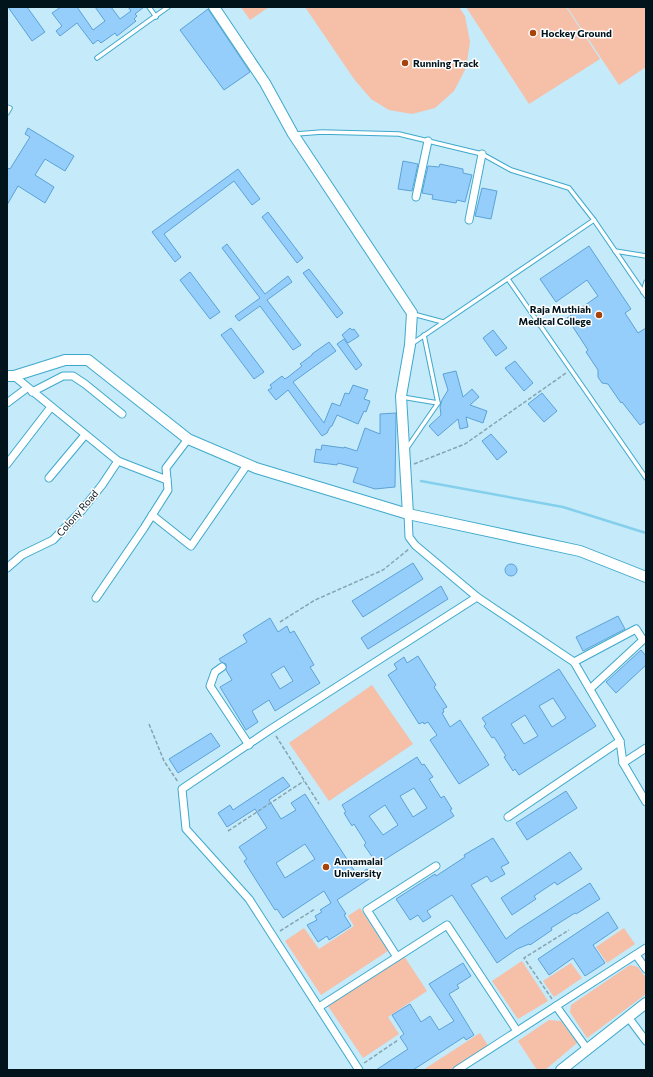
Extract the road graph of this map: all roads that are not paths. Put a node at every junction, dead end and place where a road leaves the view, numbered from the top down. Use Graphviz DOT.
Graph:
graph roads {
  1 [pos="148,7"];
  2 [pos="168,7"];
  3 [pos="214,7"];
  4 [pos="156,17"];
  5 [pos="97,58"];
  6 [pos="7,107"];
  7 [pos="7,113"];
  8 [pos="293,134"];
  9 [pos="428,141"];
  10 [pos="482,154"];
  11 [pos="416,197"];
  12 [pos="469,220"];
  13 [pos="594,220"];
  14 [pos="615,251"];
  15 [pos="646,256"];
  16 [pos="508,279"];
  17 [pos="646,282"];
  18 [pos="645,294"];
  19 [pos="412,313"];
  20 [pos="443,322"];
  21 [pos="424,335"];
  22 [pos="410,344"];
  23 [pos="10,376"];
  24 [pos="29,390"];
  25 [pos="401,396"];
  26 [pos="7,403"];
  27 [pos="438,404"];
  28 [pos="51,407"];
  29 [pos="122,414"];
  30 [pos="85,435"];
  31 [pos="188,439"];
  32 [pos="405,451"];
  33 [pos="118,461"];
  34 [pos="7,464"];
  35 [pos="247,465"];
  36 [pos="49,478"];
  37 [pos="646,478"];
  38 [pos="167,480"];
  39 [pos="408,514"];
  40 [pos="152,515"];
  41 [pos="7,568"];
  42 [pos="646,577"];
  43 [pos="477,597"];
  44 [pos="96,598"];
  45 [pos="574,662"];
  46 [pos="222,667"];
  47 [pos="590,689"];
  48 [pos="620,741"];
  49 [pos="249,744"];
  50 [pos="646,748"];
  51 [pos="623,763"];
  52 [pos="646,802"];
  53 [pos="508,817"];
  54 [pos="436,866"];
  55 [pos="646,948"];
  56 [pos="636,955"];
  57 [pos="397,957"];
  58 [pos="646,969"];
  59 [pos="646,1004"];
  60 [pos="556,1006"];
  61 [pos="319,1007"];
  62 [pos="628,1017"];
  63 [pos="517,1031"];
  64 [pos="646,1041"];
  65 [pos="586,1049"];
  66 [pos="358,1068"];
  67 [pos="457,1070"];
  68 [pos="561,1070"];
  1 -- 4 [label="lane"];
  2 -- 4 [label="lane"];
  3 -- 8 [label="street"];
  4 -- 5 [label="lane"];
  6 -- 7 [label="lane"];
  8 -- 9 [label="lane"];
  8 -- 19 [label="street"];
  9 -- 10 [label="lane"];
  9 -- 11 [label="street"];
  10 -- 12 [label="street"];
  10 -- 13 [label="lane"];
  13 -- 14 [label="lane"];
  13 -- 16 [label="lane"];
  14 -- 15 [label="lane"];
  14 -- 18 [label="lane"];
  16 -- 20 [label="lane"];
  16 -- 37 [label="lane"];
  17 -- 18 [label="lane"];
  19 -- 20 [label="lane"];
  19 -- 22 [label="street"];
  20 -- 21 [label="lane"];
  21 -- 22 [label="lane"];
  21 -- 27 [label="lane"];
  22 -- 25 [label="street"];
  23 -- 24 [label="street"];
  23 -- 31 [label="street"];
  24 -- 26 [label="street"];
  24 -- 28 [label="street"];
  24 -- 29 [label="street"];
  25 -- 27 [label="lane"];
  25 -- 32 [label="street"];
  27 -- 32 [label="lane"];
  28 -- 30 [label="street"];
  28 -- 34 [label="street"];
  30 -- 33 [label="street"];
  30 -- 36 [label="street"];
  31 -- 35 [label="street"];
  31 -- 38 [label="street"];
  32 -- 39 [label="street"];
  33 -- 38 [label="street"];
  33 -- 41 [label="street, Colony Road"];
  35 -- 39 [label="street"];
  35 -- 40 [label="street"];
  38 -- 40 [label="street"];
  39 -- 42 [label="street"];
  39 -- 43 [label="street"];
  40 -- 44 [label="street"];
  43 -- 45 [label="street"];
  43 -- 49 [label="street"];
  45 -- 47 [label="street"];
  45 -- 47 [label="street"];
  46 -- 49 [label="street"];
  47 -- 48 [label="street"];
  48 -- 51 [label="street"];
  48 -- 53 [label="street"];
  49 -- 61 [label="street"];
  50 -- 51 [label="street"];
  51 -- 52 [label="street"];
  54 -- 57 [label="street"];
  55 -- 56 [label="street"];
  56 -- 58 [label="street"];
  56 -- 60 [label="street"];
  57 -- 61 [label="street"];
  57 -- 63 [label="street"];
  59 -- 62 [label="street"];
  60 -- 63 [label="street"];
  60 -- 65 [label="street"];
  61 -- 66 [label="street"];
  62 -- 64 [label="street"];
  62 -- 65 [label="street"];
  63 -- 67 [label="street"];
  65 -- 68 [label="street"];
}
